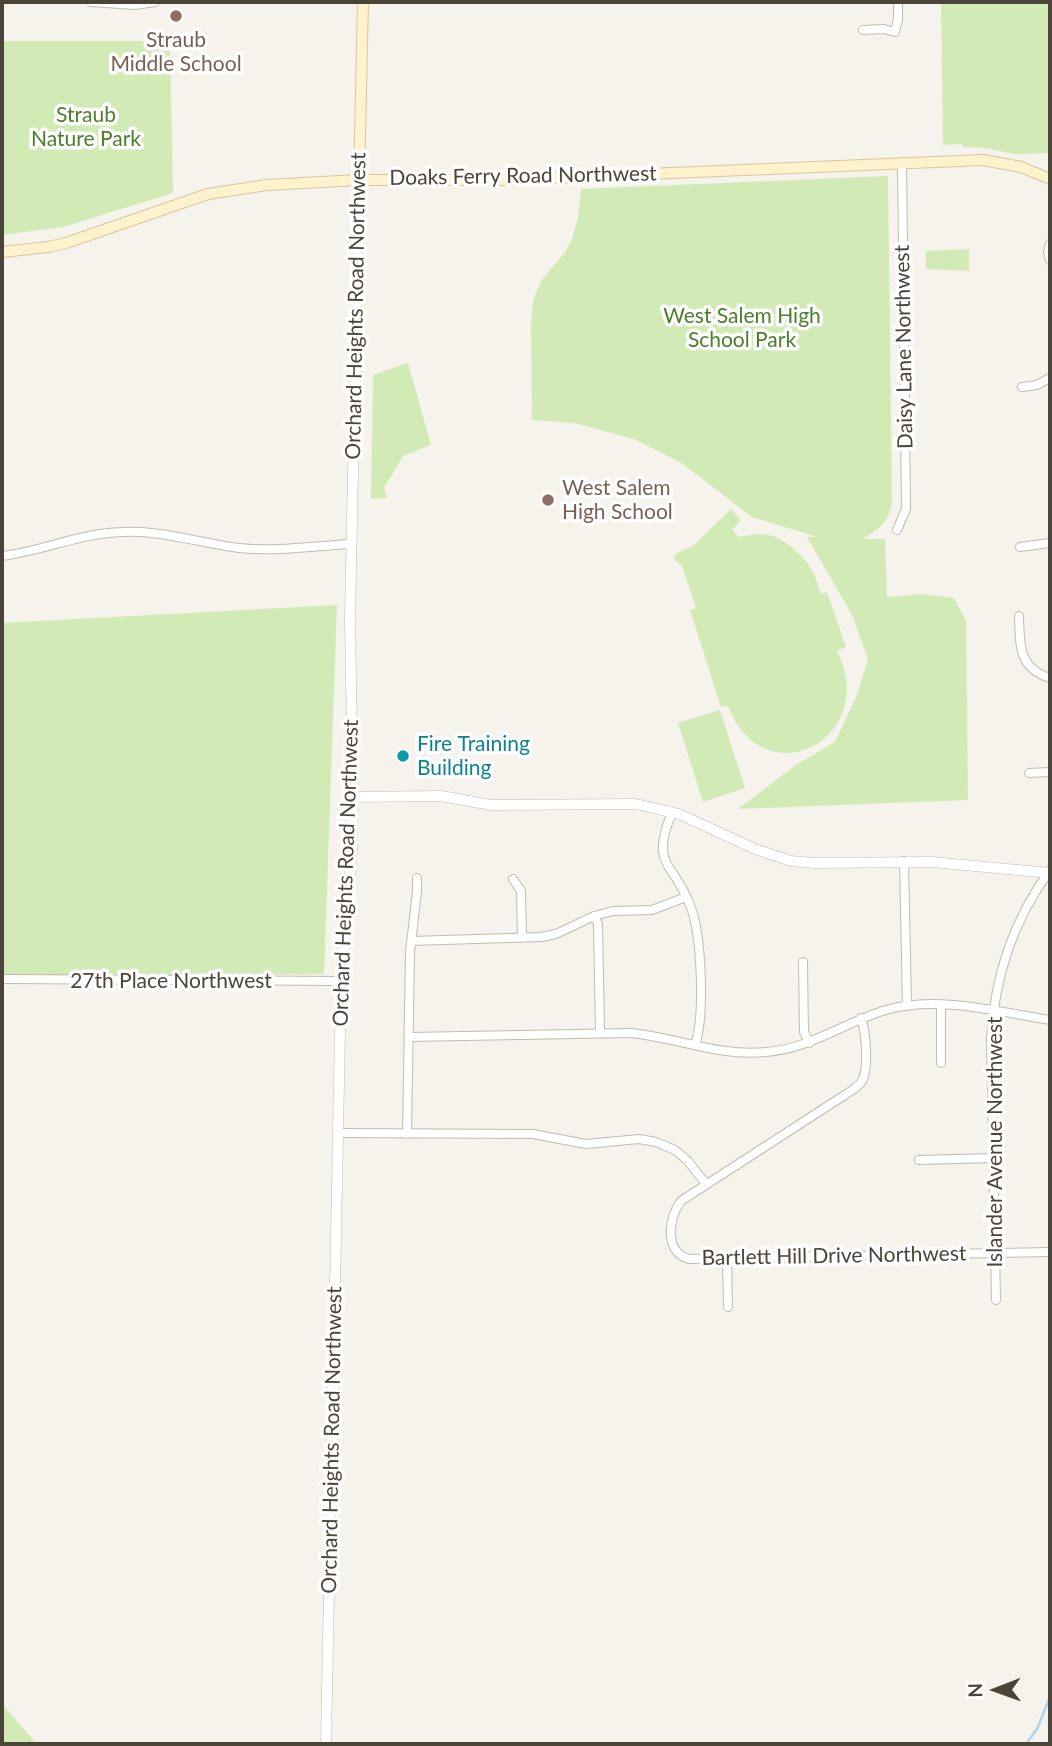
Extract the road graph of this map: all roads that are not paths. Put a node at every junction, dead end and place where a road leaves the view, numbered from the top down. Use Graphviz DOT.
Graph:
graph roads {
  1 [pos="91,2"];
  2 [pos="155,2"];
  3 [pos="363,2"];
  4 [pos="898,2"];
  5 [pos="863,30"];
  6 [pos="902,162"];
  7 [pos="1050,179"];
  8 [pos="359,180"];
  9 [pos="1050,244"];
  10 [pos="2,252"];
  11 [pos="1050,260"];
  12 [pos="1050,378"];
  13 [pos="1022,387"];
  14 [pos="897,530"];
  15 [pos="1050,543"];
  16 [pos="351,544"];
  17 [pos="1020,547"];
  18 [pos="2,556"];
  19 [pos="1019,617"];
  20 [pos="1050,678"];
  21 [pos="1029,772"];
  22 [pos="1050,772"];
  23 [pos="353,797"];
  24 [pos="672,812"];
  25 [pos="904,861"];
  26 [pos="1050,872"];
  27 [pos="417,878"];
  28 [pos="513,879"];
  29 [pos="686,897"];
  30 [pos="594,916"];
  31 [pos="522,939"];
  32 [pos="411,941"];
  33 [pos="803,962"];
  34 [pos="2,979"];
  35 [pos="341,981"];
  36 [pos="941,1005"];
  37 [pos="906,1006"];
  38 [pos="993,1011"];
  39 [pos="861,1018"];
  40 [pos="1050,1020"];
  41 [pos="600,1033"];
  42 [pos="409,1037"];
  43 [pos="809,1043"];
  44 [pos="695,1045"];
  45 [pos="940,1063"];
  46 [pos="338,1133"];
  47 [pos="407,1134"];
  48 [pos="994,1158"];
  49 [pos="919,1160"];
  50 [pos="706,1184"];
  51 [pos="1050,1252"];
  52 [pos="995,1253"];
  53 [pos="727,1258"];
  54 [pos="996,1300"];
  55 [pos="728,1307"];
  56 [pos="326,1744"];
  1 -- 2 [label="street"];
  3 -- 8 [label="main road, Orchard Heights Road Northwest"];
  4 -- 5 [label="street"];
  6 -- 7 [label="main road, Doaks Ferry Road Northwest"];
  6 -- 8 [label="main road, Doaks Ferry Road Northwest"];
  6 -- 14 [label="street, Daisy Lane Northwest"];
  8 -- 10 [label="main road, Doaks Ferry Road Northwest"];
  8 -- 16 [label="street, Orchard Heights Road Northwest"];
  9 -- 11 [label="street"];
  12 -- 13 [label="street"];
  15 -- 17 [label="street"];
  16 -- 18 [label="street"];
  16 -- 23 [label="street, Orchard Heights Road Northwest"];
  19 -- 20 [label="street"];
  21 -- 22 [label="street"];
  23 -- 24 [label="street"];
  23 -- 35 [label="street, Orchard Heights Road Northwest"];
  24 -- 25 [label="street"];
  24 -- 29 [label="street"];
  25 -- 26 [label="street"];
  25 -- 37 [label="street"];
  26 -- 38 [label="street, Islander Avenue Northwest"];
  27 -- 32 [label="street"];
  28 -- 31 [label="street"];
  29 -- 30 [label="street"];
  29 -- 44 [label="street"];
  30 -- 31 [label="street"];
  30 -- 41 [label="street"];
  31 -- 32 [label="street"];
  32 -- 42 [label="street"];
  33 -- 43 [label="street"];
  34 -- 35 [label="street, 27th Place Northwest"];
  35 -- 46 [label="street, Orchard Heights Road Northwest"];
  36 -- 37 [label="street"];
  36 -- 38 [label="street"];
  36 -- 45 [label="street"];
  37 -- 39 [label="street"];
  38 -- 40 [label="street"];
  38 -- 48 [label="street, Islander Avenue Northwest"];
  39 -- 43 [label="street"];
  39 -- 50 [label="street"];
  41 -- 42 [label="street"];
  41 -- 44 [label="street"];
  42 -- 47 [label="street"];
  43 -- 44 [label="street"];
  46 -- 47 [label="street"];
  46 -- 56 [label="street, Orchard Heights Road Northwest"];
  47 -- 50 [label="street"];
  48 -- 49 [label="street"];
  48 -- 52 [label="street, Islander Avenue Northwest"];
  50 -- 53 [label="street, Bartlett Hill Drive Northwest"];
  51 -- 52 [label="street, Bartlett Hill Drive Northwest"];
  52 -- 53 [label="street, Bartlett Hill Drive Northwest"];
  52 -- 54 [label="street, Islander Avenue Northwest"];
  53 -- 55 [label="street"];
}
